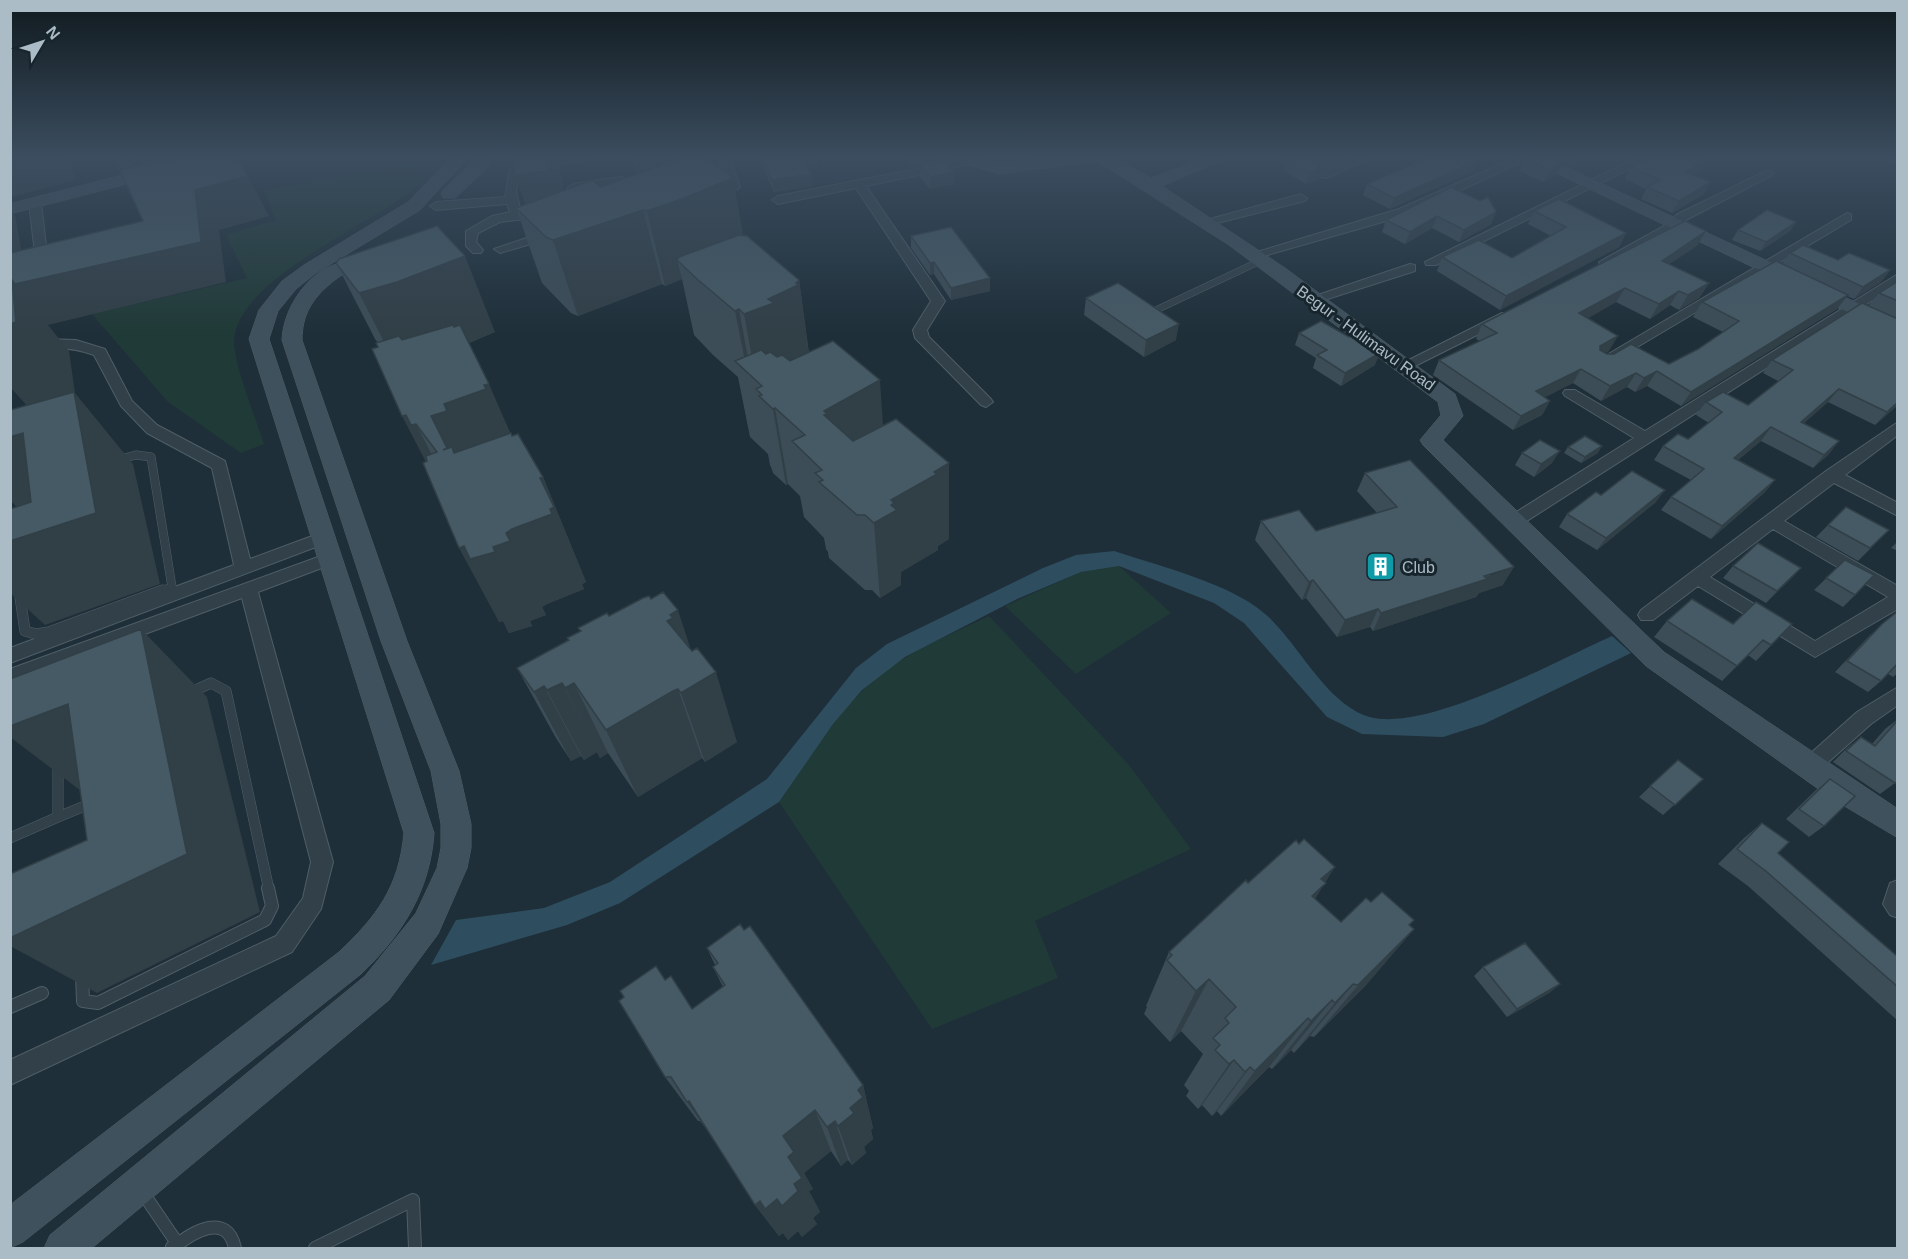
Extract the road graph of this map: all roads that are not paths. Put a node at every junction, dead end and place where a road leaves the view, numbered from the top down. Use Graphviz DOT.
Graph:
graph roads {
  1 [pos="35,216"];
  2 [pos="400,216"];
  3 [pos="417,216"];
  4 [pos="510,216"];
  5 [pos="532,216"];
  6 [pos="881,216"];
  7 [pos="1196,216"];
  8 [pos="1230,216"];
  9 [pos="1391,216"];
  10 [pos="1527,216"];
  11 [pos="1664,216"];
  12 [pos="1689,216"];
  13 [pos="1847,217"];
  14 [pos="1205,222"];
  15 [pos="1677,222"];
  16 [pos="567,229"];
  17 [pos="538,238"];
  18 [pos="500,249"];
  19 [pos="477,250"];
  20 [pos="1256,258"];
  21 [pos="1431,262"];
  22 [pos="1767,264"];
  23 [pos="1595,267"];
  24 [pos="1410,268"];
  25 [pos="321,271"];
  26 [pos="1898,278"];
  27 [pos="44,284"];
  28 [pos="1313,299"];
  29 [pos="1855,305"];
  30 [pos="1154,311"];
  31 [pos="1513,312"];
  32 [pos="1898,320"];
  33 [pos="1898,330"];
  34 [pos="10,351"];
  35 [pos="1600,363"];
  36 [pos="1404,366"];
  37 [pos="1570,393"];
  38 [pos="986,402"];
  39 [pos="1898,427"];
  40 [pos="1646,438"];
  41 [pos="113,461"];
  42 [pos="1832,475"];
  43 [pos="1898,510"];
  44 [pos="1516,520"];
  45 [pos="1772,521"];
  46 [pos="326,548"];
  47 [pos="243,567"];
  48 [pos="1697,577"];
  49 [pos="30,584"];
  50 [pos="248,589"];
  51 [pos="15,590"];
  52 [pos="1898,596"];
  53 [pos="1898,600"];
  54 [pos="131,610"];
  55 [pos="1647,615"];
  56 [pos="134,630"];
  57 [pos="395,643"];
  58 [pos="10,656"];
  59 [pos="361,659"];
  60 [pos="10,677"];
  61 [pos="182,695"];
  62 [pos="1898,695"];
  63 [pos="62,755"];
  64 [pos="1809,767"];
  65 [pos="107,797"];
  66 [pos="58,817"];
  67 [pos="1898,825"];
  68 [pos="10,838"];
  69 [pos="1898,890"];
  70 [pos="1898,908"];
  71 [pos="81,959"];
  72 [pos="42,993"];
  73 [pos="10,1006"];
  74 [pos="10,1072"];
  75 [pos="138,1186"];
  76 [pos="10,1229"];
  77 [pos="173,1247"];
  78 [pos="63,1248"];
  79 [pos="235,1248"];
  80 [pos="315,1248"];
  81 [pos="415,1248"];
  1 -- 27 [label="street"];
  2 -- 25 [label="main road"];
  3 -- 25 [label="main road"];
  4 -- 19 [label="street"];
  5 -- 17 [label="street"];
  6 -- 38 [label="street"];
  7 -- 14 [label="main road, Begur - Hulimavu Road"];
  8 -- 14 [label="street"];
  9 -- 20 [label="street"];
  10 -- 21 [label="street"];
  11 -- 15 [label="main road"];
  12 -- 15 [label="street"];
  13 -- 22 [label="street"];
  14 -- 20 [label="main road, Begur - Hulimavu Road"];
  15 -- 22 [label="main road"];
  15 -- 23 [label="street"];
  16 -- 17 [label="street"];
  17 -- 18 [label="street"];
  20 -- 28 [label="main road, Begur - Hulimavu Road"];
  20 -- 30 [label="lane"];
  22 -- 29 [label="main road"];
  22 -- 35 [label="street"];
  24 -- 28 [label="street"];
  25 -- 46 [label="main road"];
  25 -- 57 [label="main road"];
  26 -- 29 [label="street"];
  28 -- 36 [label="main road, Begur - Hulimavu Road"];
  29 -- 32 [label="main road"];
  29 -- 33 [label="main road"];
  29 -- 40 [label="street"];
  31 -- 36 [label="street"];
  34 -- 47 [label="street"];
  36 -- 44 [label="main road, Begur - Hulimavu Road"];
  37 -- 40 [label="street"];
  39 -- 42 [label="street"];
  40 -- 44 [label="street"];
  41 -- 51 [label="lane"];
  42 -- 43 [label="street"];
  42 -- 45 [label="street"];
  44 -- 64 [label="main road, Begur - Hulimavu Road"];
  45 -- 48 [label="street"];
  45 -- 52 [label="street"];
  46 -- 47 [label="street"];
  46 -- 50 [label="street"];
  46 -- 59 [label="main road"];
  47 -- 54 [label="street"];
  48 -- 53 [label="street"];
  48 -- 55 [label="street"];
  49 -- 51 [label="lane"];
  50 -- 56 [label="street"];
  50 -- 74 [label="street"];
  54 -- 56 [label="street"];
  54 -- 58 [label="street"];
  56 -- 60 [label="street"];
  57 -- 59 [label="main road"];
  57 -- 75 [label="main road"];
  59 -- 76 [label="main road"];
  61 -- 71 [label="lane"];
  62 -- 64 [label="street"];
  63 -- 66 [label="lane"];
  64 -- 67 [label="main road, Begur - Hulimavu Road"];
  65 -- 66 [label="lane"];
  66 -- 68 [label="lane"];
  69 -- 70 [label="street"];
  72 -- 73 [label="lane"];
  75 -- 77 [label="lane"];
  75 -- 78 [label="main road"];
  77 -- 79 [label="lane"];
  80 -- 81 [label="lane"];
}
